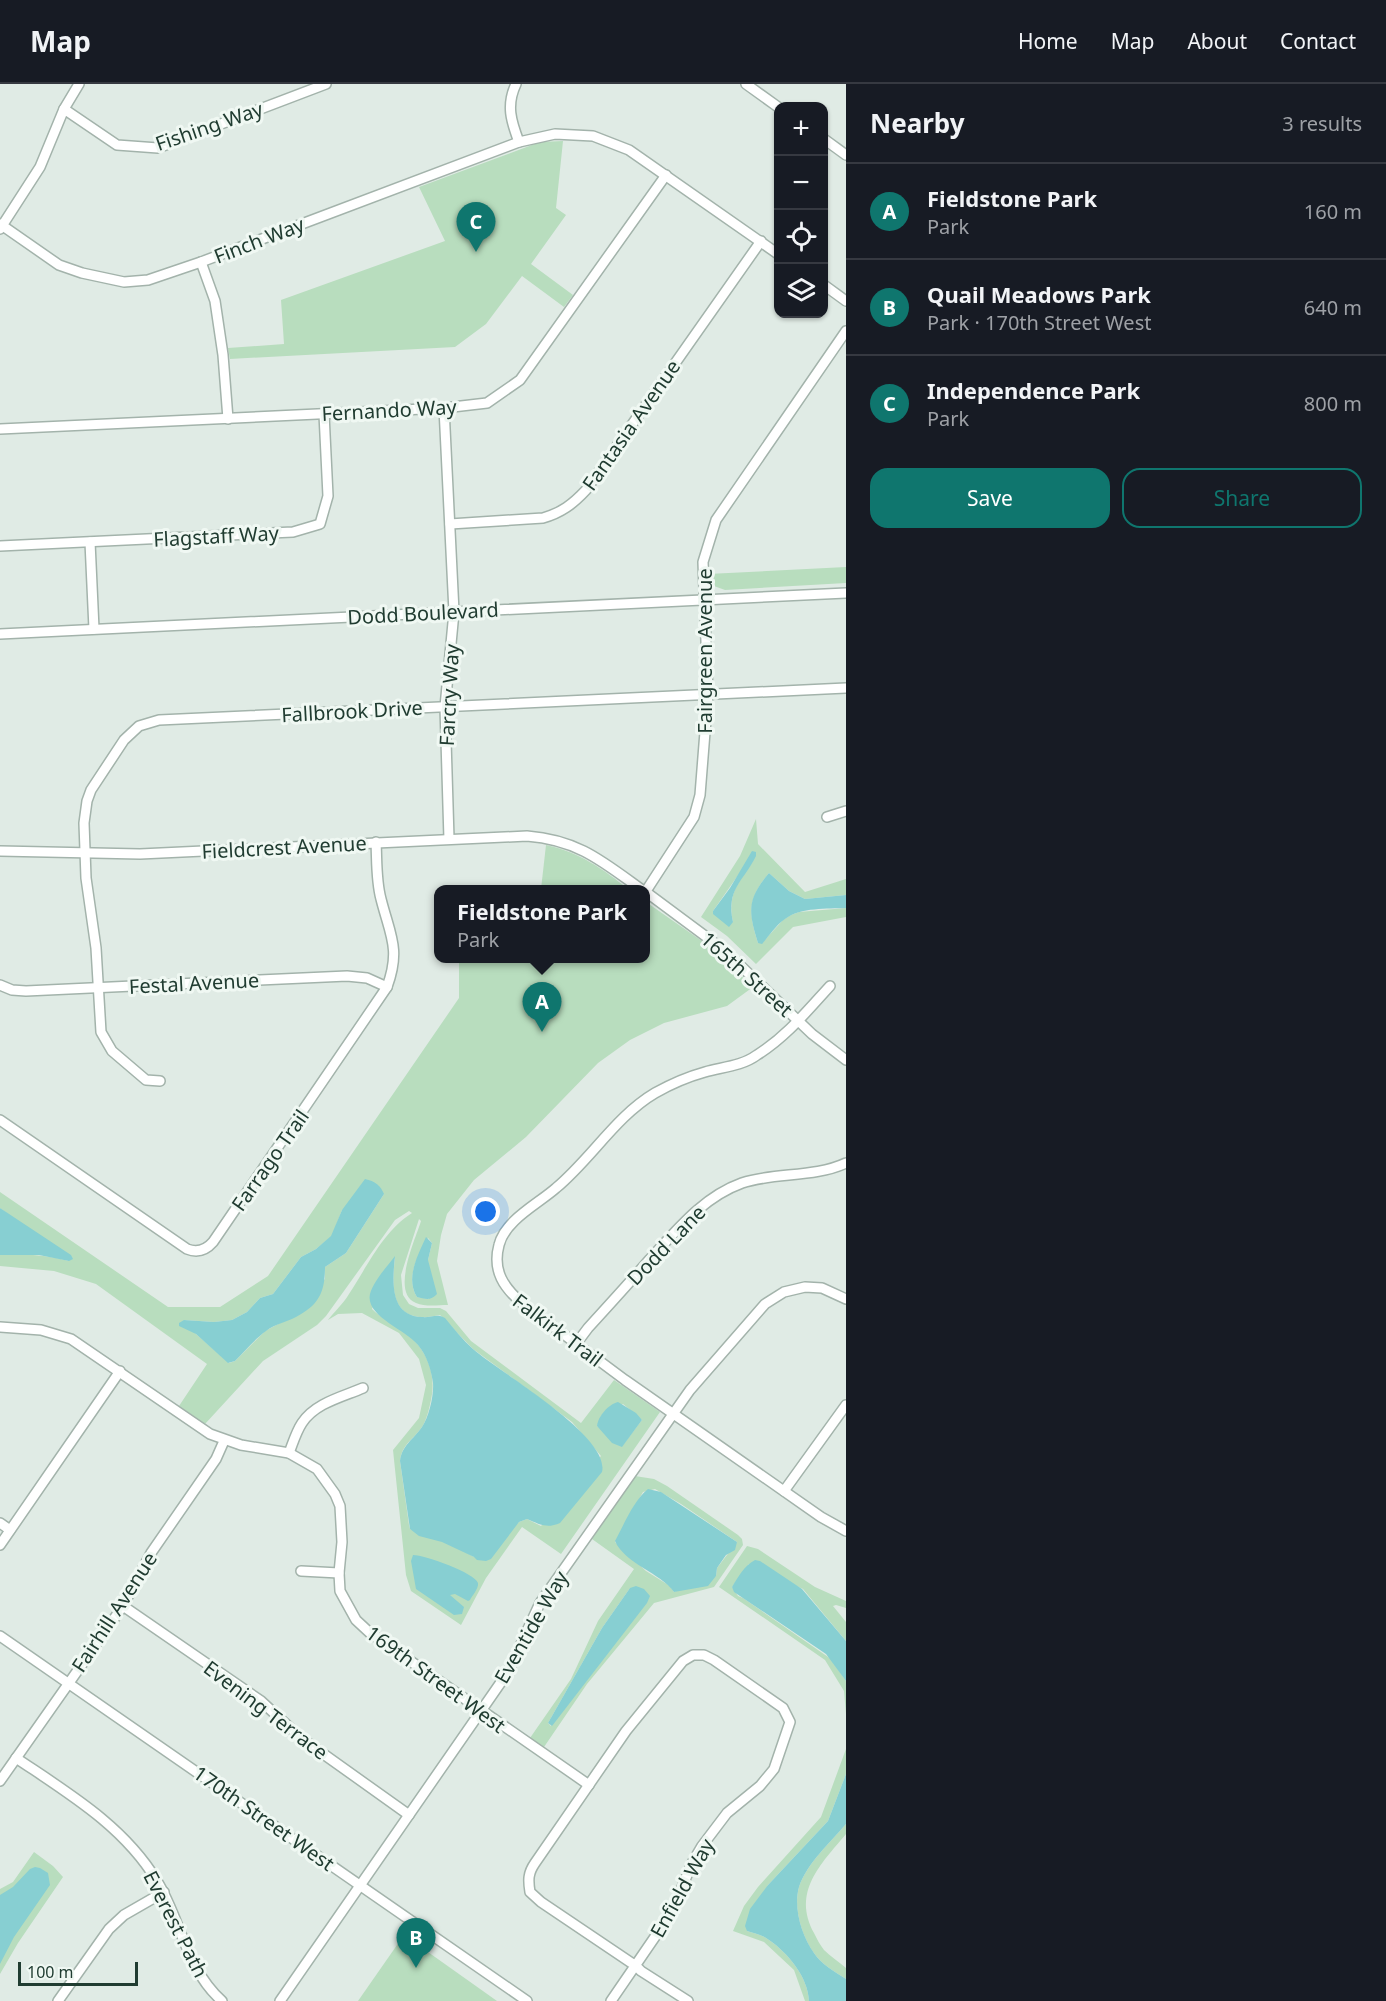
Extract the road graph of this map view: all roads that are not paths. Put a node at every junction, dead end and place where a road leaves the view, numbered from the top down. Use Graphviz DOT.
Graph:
graph roads {
  1 [pos="79,84"];
  2 [pos="326,84"];
  3 [pos="516,84"];
  4 [pos="746,84"];
  5 [pos="774,104"];
  6 [pos="64,109"];
  7 [pos="519,141"];
  8 [pos="828,142"];
  9 [pos="846,155"];
  10 [pos="666,175"];
  11 [pos="1,226"];
  12 [pos="761,241"];
  13 [pos="774,251"];
  14 [pos="201,262"];
  15 [pos="828,288"];
  16 [pos="846,301"];
  17 [pos="846,331"];
  18 [pos="444,408"];
  19 [pos="324,414"];
  20 [pos="228,419"];
  21 [pos="0,429"];
  22 [pos="320,524"];
  23 [pos="450,525"];
  24 [pos="330,531"];
  25 [pos="90,542"];
  26 [pos="0,546"];
  27 [pos="846,593"];
  28 [pos="704,600"];
  29 [pos="454,612"];
  30 [pos="94,629"];
  31 [pos="0,634"];
  32 [pos="846,688"];
  33 [pos="708,694"];
  34 [pos="445,707"];
  35 [pos="846,811"];
  36 [pos="827,817"];
  37 [pos="449,839"];
  38 [pos="376,842"];
  39 [pos="568,843"];
  40 [pos="0,851"];
  41 [pos="85,853"];
  42 [pos="636,885"];
  43 [pos="648,885"];
  44 [pos="650,895"];
  45 [pos="0,985"];
  46 [pos="830,986"];
  47 [pos="387,987"];
  48 [pos="98,988"];
  49 [pos="798,1020"];
  50 [pos="846,1060"];
  51 [pos="160,1081"];
  52 [pos="0,1120"];
  53 [pos="846,1163"];
  54 [pos="846,1299"];
  55 [pos="0,1327"];
  56 [pos="576,1344"];
  57 [pos="120,1371"];
  58 [pos="363,1388"];
  59 [pos="846,1405"];
  60 [pos="672,1413"];
  61 [pos="224,1441"];
  62 [pos="289,1453"];
  63 [pos="784,1491"];
  64 [pos="0,1523"];
  65 [pos="10,1530"];
  66 [pos="846,1532"];
  67 [pos="0,1545"];
  68 [pos="301,1571"];
  69 [pos="339,1573"];
  70 [pos="123,1606"];
  71 [pos="0,1636"];
  72 [pos="68,1683"];
  73 [pos="480,1712"];
  74 [pos="16,1758"];
  75 [pos="0,1781"];
  76 [pos="589,1785"];
  77 [pos="409,1815"];
  78 [pos="361,1886"];
  79 [pos="164,1892"];
  80 [pos="636,1966"];
  81 [pos="58,2001"];
  82 [pos="222,2001"];
  83 [pos="280,2001"];
  84 [pos="527,2001"];
  85 [pos="611,2001"];
  86 [pos="688,2001"];
  1 -- 6 [label="street"];
  2 -- 6 [label="street, Fishing Way"];
  3 -- 7 [label="street"];
  4 -- 5 [label="street"];
  6 -- 11 [label="street"];
  7 -- 10 [label="street, Finch Way"];
  7 -- 14 [label="street, Finch Way"];
  8 -- 9 [label="street"];
  10 -- 12 [label="street, Finch Way"];
  10 -- 18 [label="street, Fernando Way"];
  11 -- 14 [label="street, Finch Way"];
  12 -- 13 [label="street, Finch Way"];
  12 -- 23 [label="street, Fantasia Avenue"];
  14 -- 20 [label="street"];
  15 -- 16 [label="street"];
  17 -- 28 [label="street, Fairgreen Avenue"];
  18 -- 19 [label="street, Fernando Way"];
  18 -- 23 [label="street, Farcry Way"];
  19 -- 20 [label="street, Fernando Way"];
  19 -- 22 [label="street"];
  20 -- 21 [label="street, Fernando Way"];
  22 -- 24 [label="street"];
  22 -- 25 [label="street, Flagstaff Way"];
  23 -- 29 [label="street, Farcry Way"];
  25 -- 26 [label="street, Flagstaff Way"];
  25 -- 30 [label="street"];
  27 -- 28 [label="street, Dodd Boulevard"];
  28 -- 29 [label="street, Dodd Boulevard"];
  28 -- 33 [label="street, Fairgreen Avenue"];
  29 -- 30 [label="street, Dodd Boulevard"];
  29 -- 34 [label="street, Farcry Way"];
  30 -- 31 [label="street, Dodd Boulevard"];
  32 -- 33 [label="street, Fallbrook Drive"];
  33 -- 34 [label="street, Fallbrook Drive"];
  33 -- 43 [label="street, Fairgreen Avenue"];
  34 -- 37 [label="street, Farcry Way"];
  34 -- 41 [label="street, Fallbrook Drive"];
  35 -- 36 [label="street"];
  37 -- 38 [label="street, Fieldcrest Avenue"];
  37 -- 39 [label="street, Fieldcrest Avenue"];
  38 -- 41 [label="street, Fieldcrest Avenue"];
  38 -- 47 [label="street, Farrago Trail"];
  39 -- 42 [label="street, 165th Street"];
  40 -- 41 [label="street, Fieldcrest Avenue"];
  41 -- 48 [label="street, Fallbrook Drive"];
  44 -- 49 [label="street, 165th Street"];
  45 -- 48 [label="street, Festal Avenue"];
  46 -- 49 [label="street, Falkirk Trail"];
  47 -- 48 [label="street, Festal Avenue"];
  47 -- 52 [label="street, Farrago Trail"];
  48 -- 51 [label="street, Fallbrook Drive"];
  49 -- 50 [label="street, 165th Street"];
  49 -- 56 [label="street, Falkirk Trail"];
  53 -- 56 [label="street, Dodd Lane"];
  54 -- 60 [label="street, Eventide Way"];
  55 -- 57 [label="street, 169th Street West"];
  56 -- 60 [label="street, Falkirk Trail"];
  57 -- 61 [label="street, 169th Street West"];
  57 -- 65 [label="street"];
  58 -- 62 [label="street"];
  59 -- 63 [label="street"];
  60 -- 63 [label="street, Falkirk Trail"];
  60 -- 73 [label="street, Eventide Way"];
  61 -- 62 [label="street, 169th Street West"];
  61 -- 70 [label="street, Fairhill Avenue"];
  62 -- 69 [label="street, 169th Street West"];
  63 -- 66 [label="street, Falkirk Trail"];
  64 -- 65 [label="street"];
  65 -- 67 [label="street"];
  68 -- 69 [label="street"];
  69 -- 73 [label="street, 169th Street West"];
  70 -- 72 [label="street, Fairhill Avenue"];
  70 -- 77 [label="street, Evening Terrace"];
  71 -- 72 [label="street, 170th Street West"];
  72 -- 74 [label="street, Fairhill Avenue"];
  72 -- 78 [label="street, 170th Street West"];
  73 -- 76 [label="street, 169th Street West"];
  73 -- 77 [label="street, Eventide Way"];
  74 -- 75 [label="street, Fairhill Avenue"];
  74 -- 79 [label="street, Everest Path"];
  76 -- 80 [label="street"];
  76 -- 80 [label="street, Enfield Way"];
  77 -- 78 [label="street, Eventide Way"];
  78 -- 83 [label="street, Eventide Way"];
  78 -- 84 [label="street, 170th Street West"];
  79 -- 81 [label="street"];
  79 -- 82 [label="street, Everest Path"];
  80 -- 85 [label="street, Enfield Way"];
  80 -- 86 [label="street"];
}
